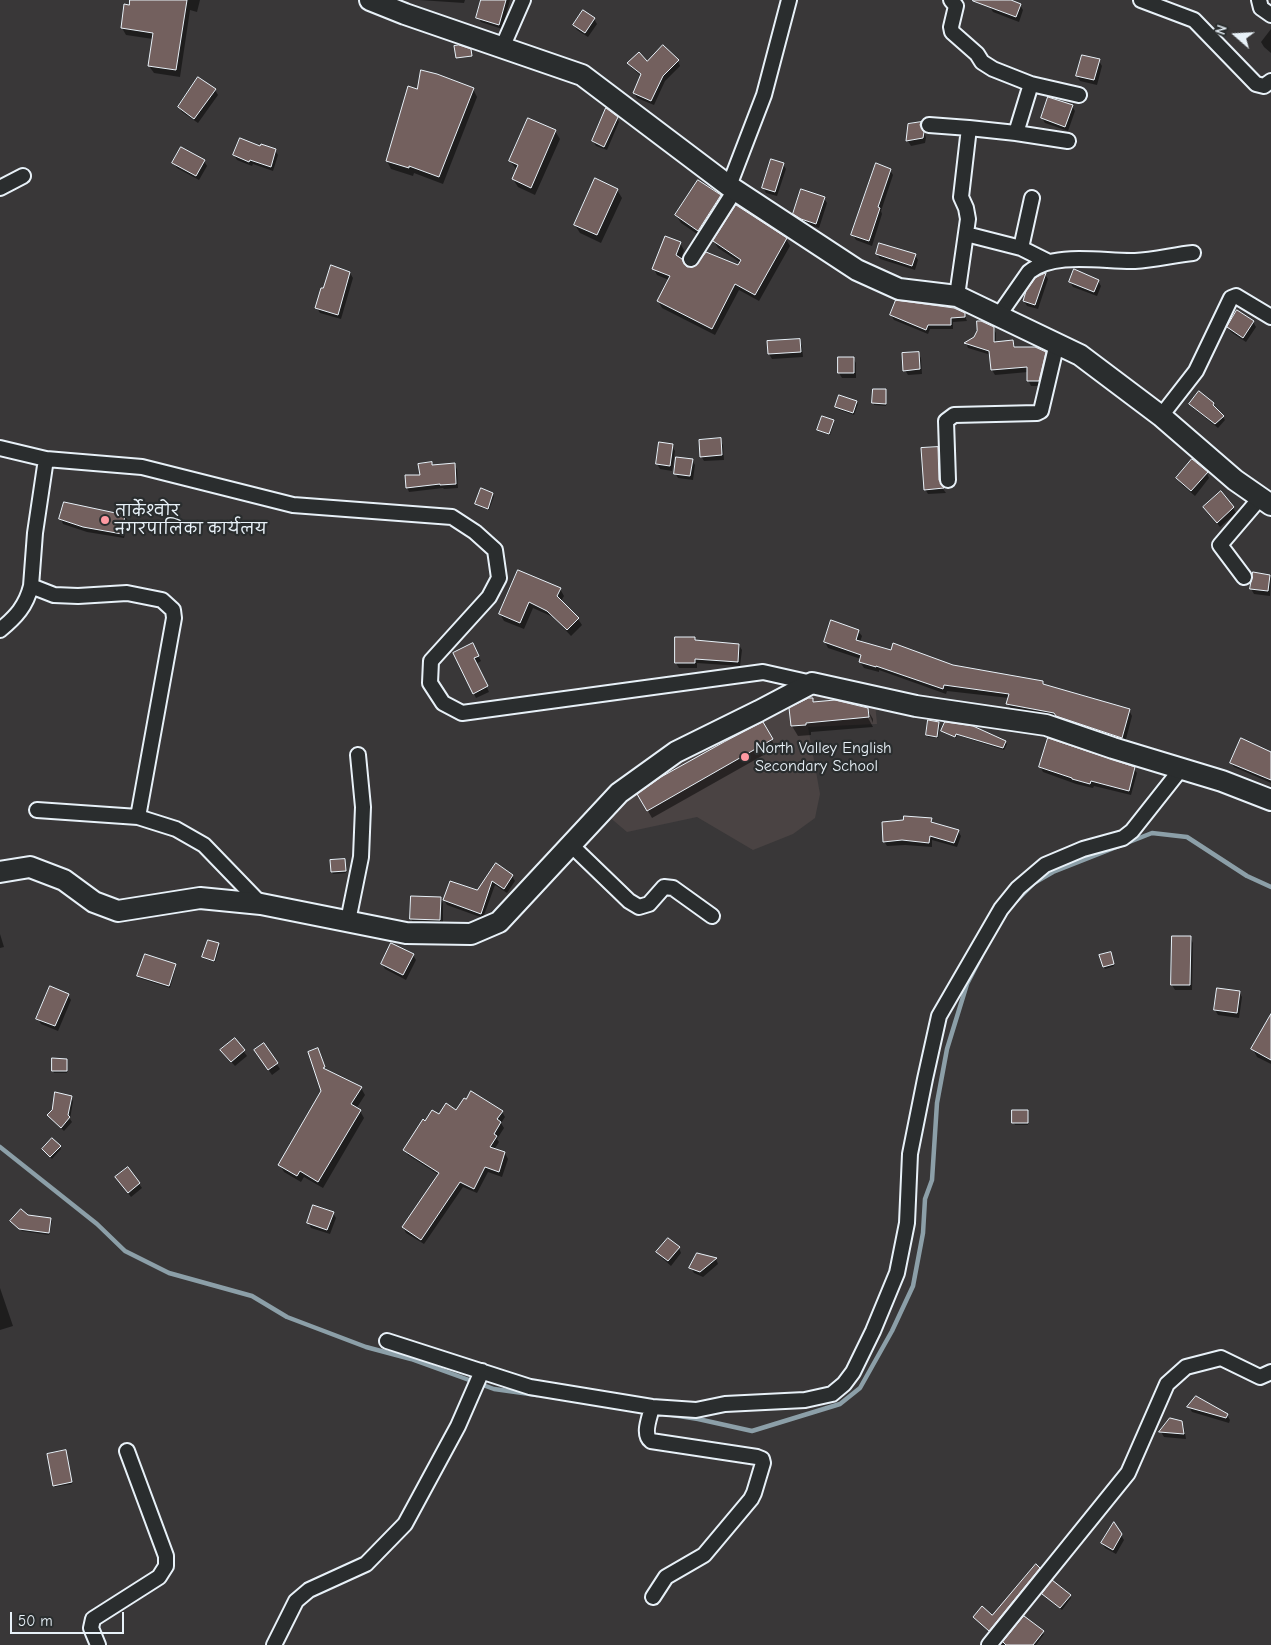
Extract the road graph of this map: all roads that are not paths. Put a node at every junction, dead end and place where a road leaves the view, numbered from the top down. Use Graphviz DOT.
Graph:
graph roads {
  1 [pos="370,0"];
  2 [pos="523,0"];
  3 [pos="789,0"];
  4 [pos="951,0"];
  5 [pos="1141,0"];
  6 [pos="1259,0"];
  7 [pos="1271,15"];
  8 [pos="502,48"];
  9 [pos="1271,81"];
  10 [pos="1031,84"];
  11 [pos="1079,95"];
  12 [pos="929,125"];
  13 [pos="969,128"];
  14 [pos="1016,133"];
  15 [pos="1068,141"];
  16 [pos="23,176"];
  17 [pos="0,188"];
  18 [pos="732,188"];
  19 [pos="1032,198"];
  20 [pos="966,234"];
  21 [pos="1021,248"];
  22 [pos="1193,252"];
  23 [pos="691,259"];
  24 [pos="1049,262"];
  25 [pos="958,296"];
  26 [pos="999,315"];
  27 [pos="1271,317"];
  28 [pos="1057,343"];
  29 [pos="1161,416"];
  30 [pos="0,448"];
  31 [pos="46,459"];
  32 [pos="948,480"];
  33 [pos="1266,501"];
  34 [pos="1244,577"];
  35 [pos="31,586"];
  36 [pos="0,630"];
  37 [pos="812,683"];
  38 [pos="358,754"];
  39 [pos="1181,769"];
  40 [pos="1271,800"];
  41 [pos="37,810"];
  42 [pos="138,817"];
  43 [pos="571,845"];
  44 [pos="0,872"];
  45 [pos="261,904"];
  46 [pos="712,916"];
  47 [pos="348,921"];
  48 [pos="387,1341"];
  49 [pos="482,1371"];
  50 [pos="1271,1372"];
  51 [pos="652,1407"];
  52 [pos="127,1451"];
  53 [pos="653,1597"];
  54 [pos="98,1645"];
  55 [pos="274,1645"];
  56 [pos="989,1645"];
  1 -- 8 [label="street"];
  2 -- 8 [label="street"];
  3 -- 18 [label="street"];
  4 -- 10 [label="street"];
  5 -- 9 [label="street"];
  6 -- 7 [label="street"];
  8 -- 18 [label="street"];
  10 -- 11 [label="street"];
  10 -- 14 [label="street"];
  12 -- 13 [label="street"];
  13 -- 14 [label="street"];
  13 -- 20 [label="street"];
  14 -- 15 [label="street"];
  16 -- 17 [label="street"];
  18 -- 23 [label="street"];
  18 -- 25 [label="street"];
  19 -- 21 [label="street"];
  20 -- 21 [label="street"];
  20 -- 25 [label="street"];
  21 -- 24 [label="street"];
  22 -- 24 [label="street"];
  24 -- 26 [label="street"];
  25 -- 26 [label="street"];
  26 -- 28 [label="street"];
  27 -- 29 [label="street"];
  28 -- 29 [label="street"];
  28 -- 32 [label="street"];
  29 -- 33 [label="street"];
  30 -- 31 [label="street"];
  31 -- 35 [label="street"];
  31 -- 37 [label="street"];
  33 -- 34 [label="street"];
  35 -- 36 [label="street"];
  35 -- 42 [label="street"];
  37 -- 39 [label="street"];
  37 -- 43 [label="street"];
  38 -- 47 [label="street"];
  39 -- 40 [label="street"];
  39 -- 51 [label="street"];
  41 -- 42 [label="street"];
  42 -- 45 [label="street"];
  43 -- 46 [label="street"];
  43 -- 47 [label="street"];
  44 -- 45 [label="street"];
  45 -- 47 [label="street"];
  48 -- 49 [label="street"];
  49 -- 51 [label="street"];
  49 -- 55 [label="street"];
  50 -- 56 [label="street"];
  51 -- 53 [label="street"];
  52 -- 54 [label="street"];
}
